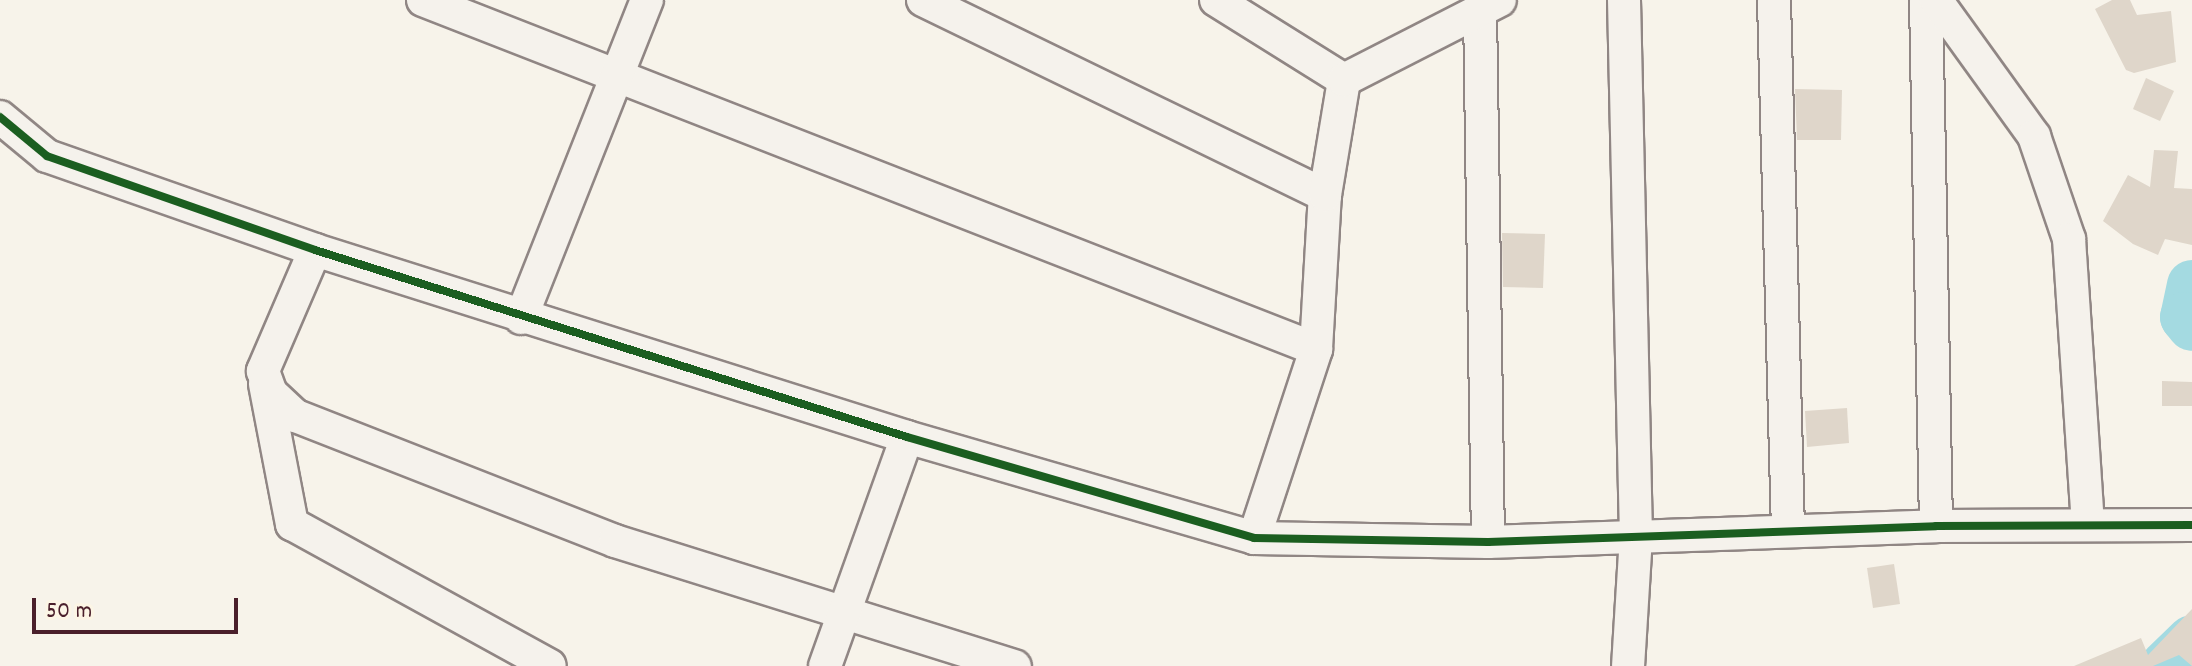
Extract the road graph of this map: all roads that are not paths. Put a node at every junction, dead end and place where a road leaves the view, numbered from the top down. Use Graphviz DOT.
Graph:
graph roads {
  1 [pos="423,0"];
  2 [pos="647,0"];
  3 [pos="923,0"];
  4 [pos="1216,0"];
  5 [pos="1624,0"];
  6 [pos="1774,0"];
  7 [pos="1926,0"];
  8 [pos="1936,0"];
  9 [pos="1490,4"];
  10 [pos="620,74"];
  11 [pos="1344,80"];
  12 [pos="0,117"];
  13 [pos="1325,195"];
  14 [pos="315,250"];
  15 [pos="521,318"];
  16 [pos="1316,349"];
  17 [pos="263,371"];
  18 [pos="907,437"];
  19 [pos="2088,523"];
  20 [pos="2192,525"];
  21 [pos="1936,526"];
  22 [pos="1788,531"];
  23 [pos="1636,536"];
  24 [pos="1254,538"];
  25 [pos="1488,542"];
  26 [pos="844,611"];
  27 [pos="959,658"];
  28 [pos="550,666"];
  29 [pos="825,666"];
  30 [pos="1015,666"];
  31 [pos="1628,666"];
  1 -- 10 [label="street"];
  2 -- 10 [label="street"];
  3 -- 13 [label="street"];
  4 -- 11 [label="street"];
  5 -- 23 [label="street"];
  6 -- 22 [label="street"];
  7 -- 21 [label="street"];
  8 -- 19 [label="street"];
  9 -- 11 [label="street"];
  9 -- 25 [label="street"];
  10 -- 15 [label="street"];
  10 -- 16 [label="street"];
  11 -- 13 [label="street"];
  12 -- 14 [label="street"];
  13 -- 16 [label="street"];
  14 -- 15 [label="street"];
  14 -- 17 [label="street"];
  15 -- 18 [label="street"];
  16 -- 24 [label="street"];
  17 -- 26 [label="street"];
  17 -- 28 [label="street"];
  18 -- 24 [label="street"];
  18 -- 26 [label="street"];
  19 -- 20 [label="street"];
  19 -- 21 [label="street"];
  21 -- 22 [label="street"];
  22 -- 23 [label="street"];
  23 -- 25 [label="street"];
  23 -- 31 [label="street"];
  24 -- 25 [label="street"];
  26 -- 27 [label="street"];
  26 -- 29 [label="street"];
  27 -- 30 [label="street"];
}
